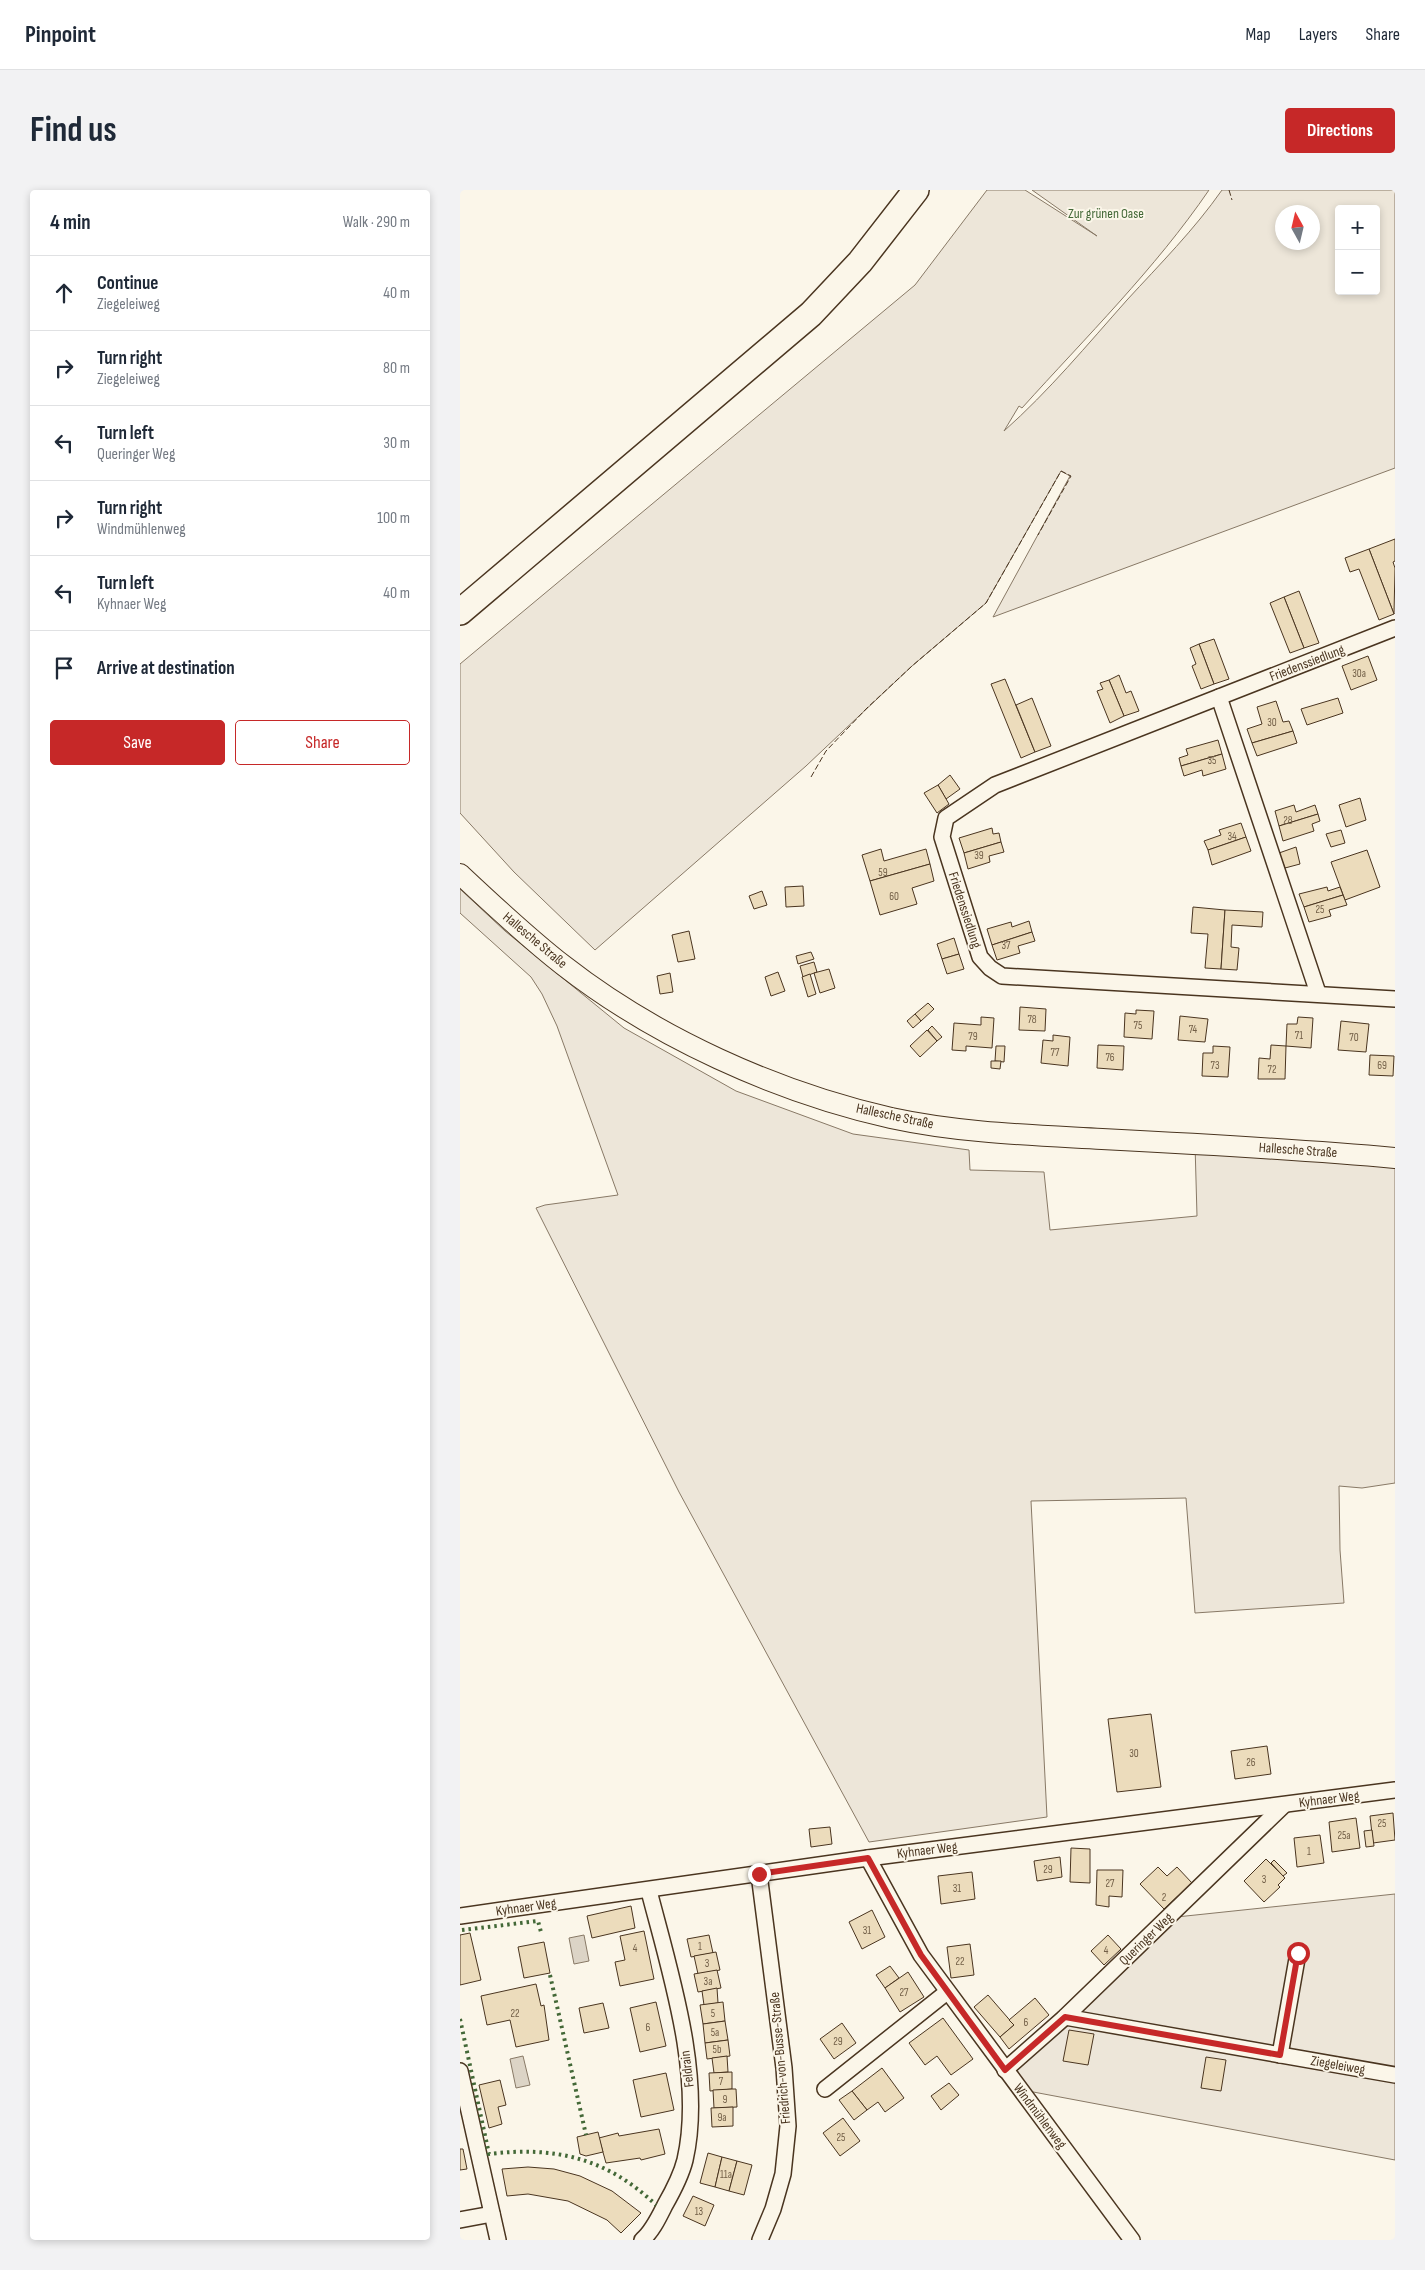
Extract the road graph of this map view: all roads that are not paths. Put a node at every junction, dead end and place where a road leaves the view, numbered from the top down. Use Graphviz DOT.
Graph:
graph roads {
  1 [pos="916,190"];
  2 [pos="460,612"];
  3 [pos="1395,628"];
  4 [pos="1219,697"];
  5 [pos="461,875"];
  6 [pos="1318,993"];
  7 [pos="1395,999"];
  8 [pos="1395,1158"];
  9 [pos="1395,1790"];
  10 [pos="1284,1804"];
  11 [pos="868,1858"];
  12 [pos="759,1874"];
  13 [pos="648,1891"];
  14 [pos="460,1916"];
  15 [pos="1298,1953"];
  16 [pos="947,1992"];
  17 [pos="1065,2017"];
  18 [pos="1280,2055"];
  19 [pos="1005,2070"];
  20 [pos="460,2071"];
  21 [pos="1395,2075"];
  22 [pos="825,2089"];
  23 [pos="492,2214"];
  24 [pos="460,2220"];
  25 [pos="498,2240"];
  26 [pos="642,2240"];
  27 [pos="760,2240"];
  28 [pos="1132,2240"];
  1 -- 2 [label="main road"];
  3 -- 4 [label="street, Friedenssiedlung"];
  4 -- 6 [label="street"];
  4 -- 6 [label="street, Friedenssiedlung"];
  5 -- 8 [label="street, Hallesche Straße"];
  6 -- 7 [label="street, Friedenssiedlung"];
  9 -- 10 [label="street, Kyhnaer Weg"];
  10 -- 11 [label="street, Kyhnaer Weg"];
  10 -- 17 [label="street, Queringer Weg"];
  11 -- 12 [label="street, Kyhnaer Weg"];
  11 -- 16 [label="street, Windmühlenweg"];
  12 -- 13 [label="street, Kyhnaer Weg"];
  12 -- 27 [label="street, Friedrich-von-Busse-Straße"];
  13 -- 14 [label="street, Kyhnaer Weg"];
  13 -- 26 [label="street, Feldrain"];
  15 -- 18 [label="street"];
  16 -- 19 [label="street, Windmühlenweg"];
  16 -- 22 [label="street"];
  17 -- 18 [label="street, Ziegeleiweg"];
  17 -- 19 [label="street, Queringer Weg"];
  18 -- 21 [label="street, Ziegeleiweg"];
  19 -- 28 [label="street, Windmühlenweg"];
  20 -- 23 [label="street"];
  23 -- 24 [label="street"];
  23 -- 25 [label="street"];
}
